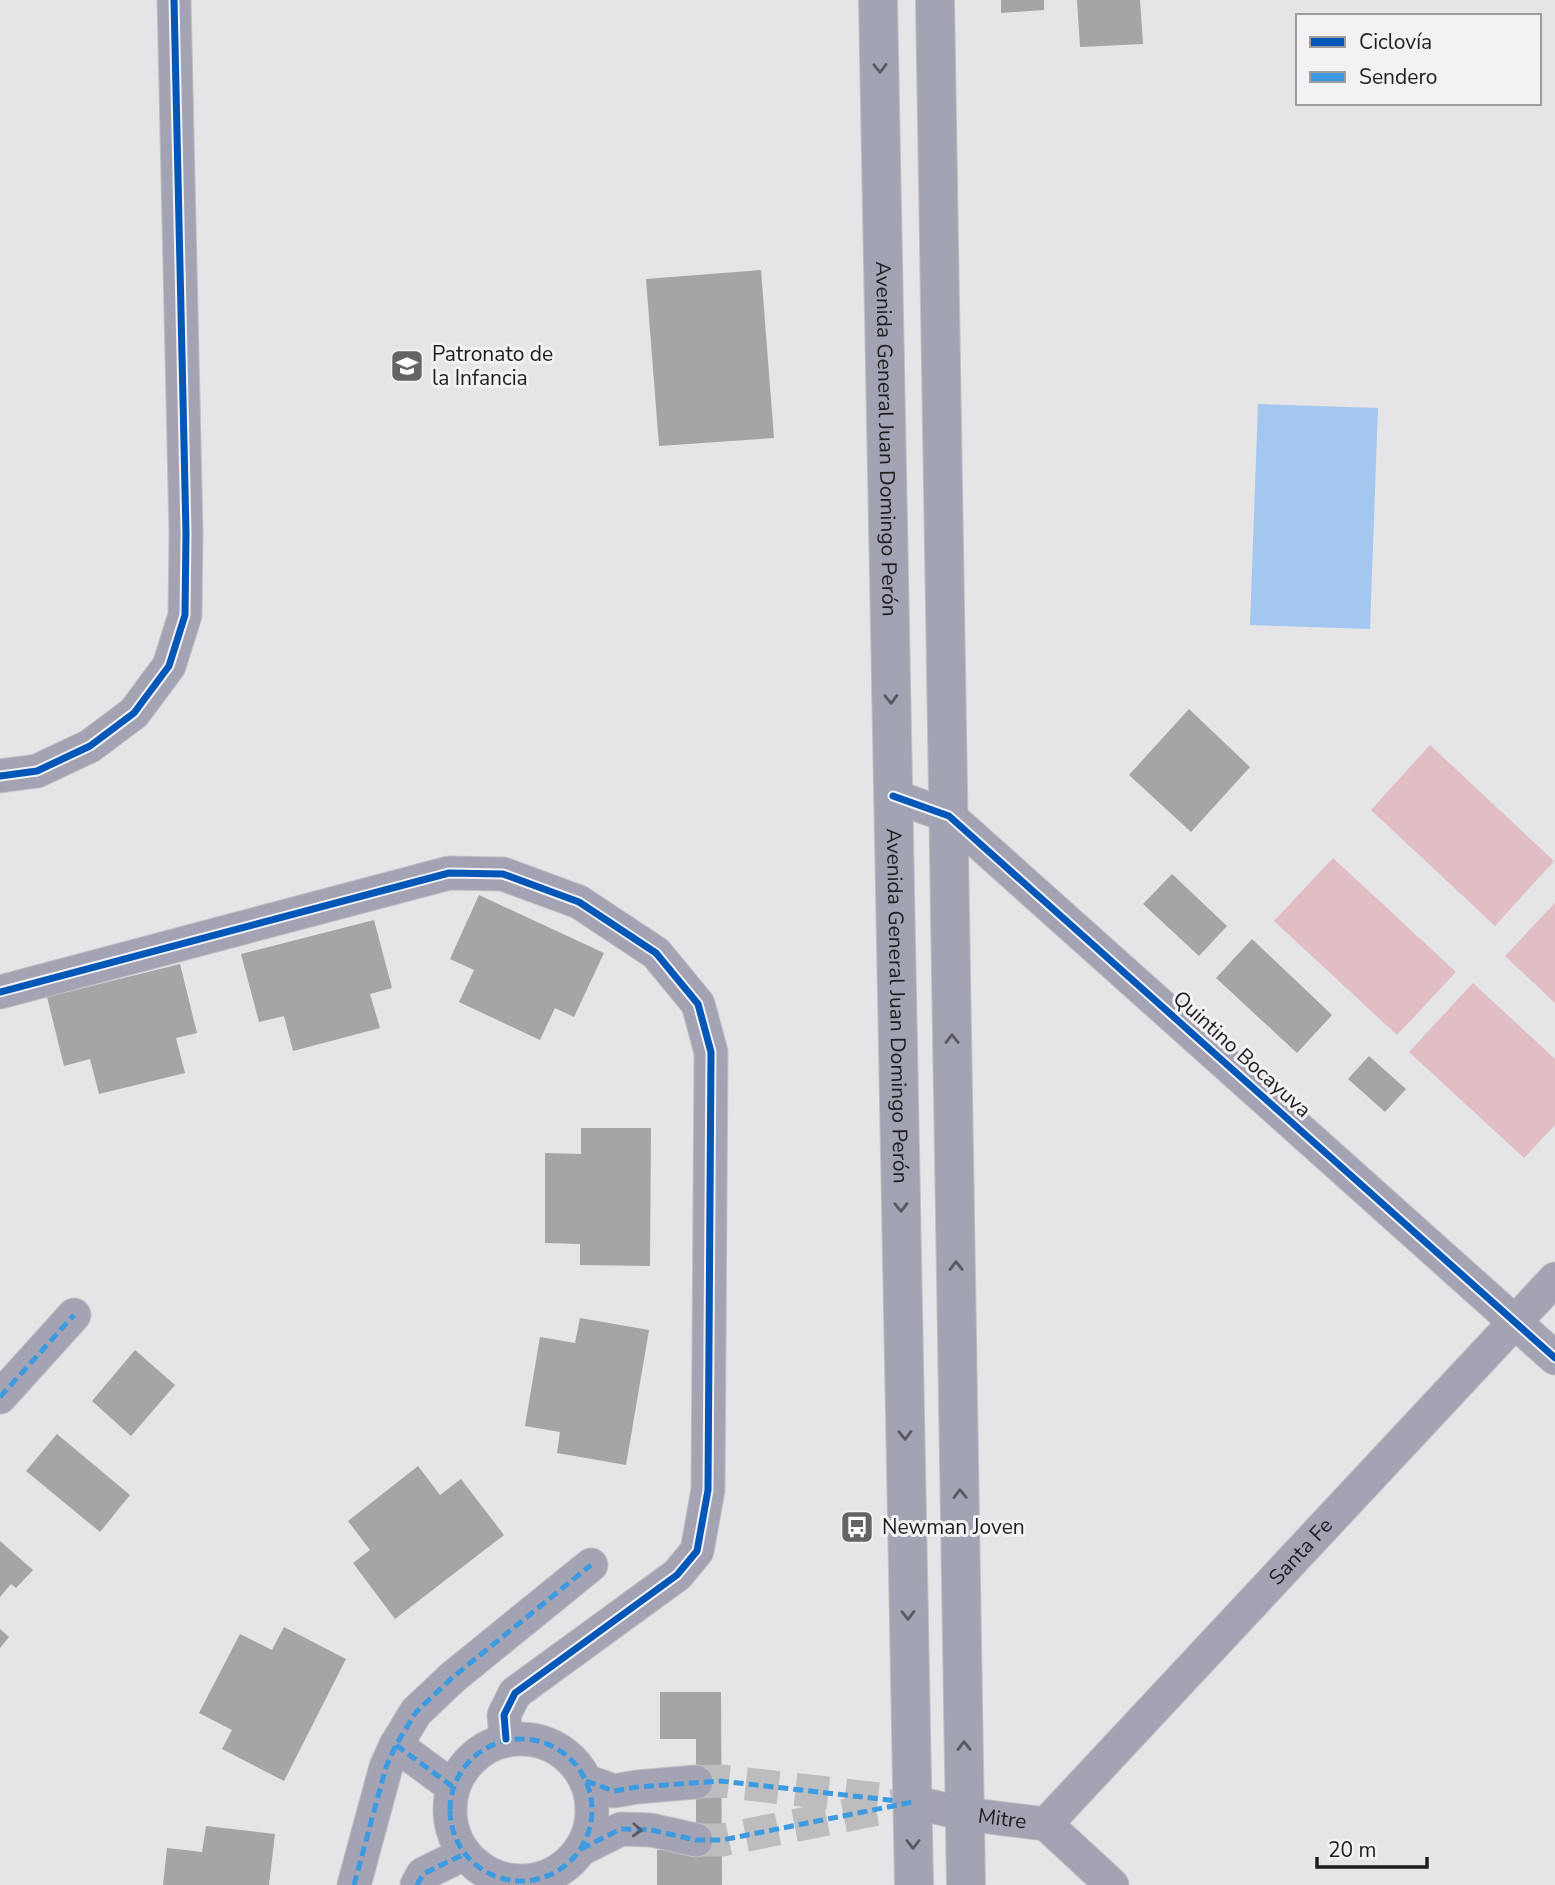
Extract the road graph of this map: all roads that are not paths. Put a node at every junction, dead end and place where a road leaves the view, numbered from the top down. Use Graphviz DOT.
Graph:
graph roads {
  1 [pos="174,0"];
  2 [pos="878,0"];
  3 [pos="934,0"];
  4 [pos="0,776"];
  5 [pos="893,796"];
  6 [pos="949,816"];
  7 [pos="0,992"];
  8 [pos="1555,1279"];
  9 [pos="74,1315"];
  10 [pos="1516,1322"];
  11 [pos="1555,1358"];
  12 [pos="0,1397"];
  13 [pos="591,1565"];
  14 [pos="506,1739"];
  15 [pos="396,1745"];
  16 [pos="586,1782"];
  17 [pos="696,1782"];
  18 [pos="453,1787"];
  19 [pos="914,1802"];
  20 [pos="965,1814"];
  21 [pos="1046,1824"];
  22 [pos="696,1840"];
  23 [pos="580,1849"];
  24 [pos="464,1854"];
  25 [pos="524,1883"];
  26 [pos="354,1885"];
  27 [pos="417,1885"];
  28 [pos="914,1885"];
  29 [pos="966,1885"];
  30 [pos="1112,1885"];
  1 -- 4 [label="street"];
  2 -- 5 [label="main road, Avenida General Juan Domingo Perón, one-way"];
  3 -- 6 [label="main road"];
  5 -- 6 [label="street, Quintino Bocayuva"];
  5 -- 19 [label="main road, Avenida General Juan Domingo Perón, one-way"];
  6 -- 10 [label="street, Quintino Bocayuva"];
  20 -- 6 [label="main road, one-way"];
  7 -- 14 [label="street"];
  8 -- 10 [label="street, Santa Fe"];
  9 -- 12 [label="street"];
  10 -- 11 [label="street, Quintino Bocayuva"];
  10 -- 21 [label="street, Santa Fe"];
  13 -- 15 [label="street"];
  14 -- 16 [label="street"];
  14 -- 18 [label="street"];
  15 -- 18 [label="street"];
  15 -- 26 [label="street"];
  16 -- 17 [label="street"];
  16 -- 23 [label="street"];
  18 -- 24 [label="street"];
  19 -- 20 [label="street, Mitre"];
  19 -- 28 [label="main road, Avenida General Juan Domingo Perón, one-way"];
  20 -- 21 [label="street, Mitre"];
  20 -- 29 [label="main road"];
  21 -- 30 [label="street, Mitre"];
  23 -- 22 [label="street, one-way"];
  23 -- 25 [label="street"];
  24 -- 25 [label="street"];
  24 -- 27 [label="street"];
}
